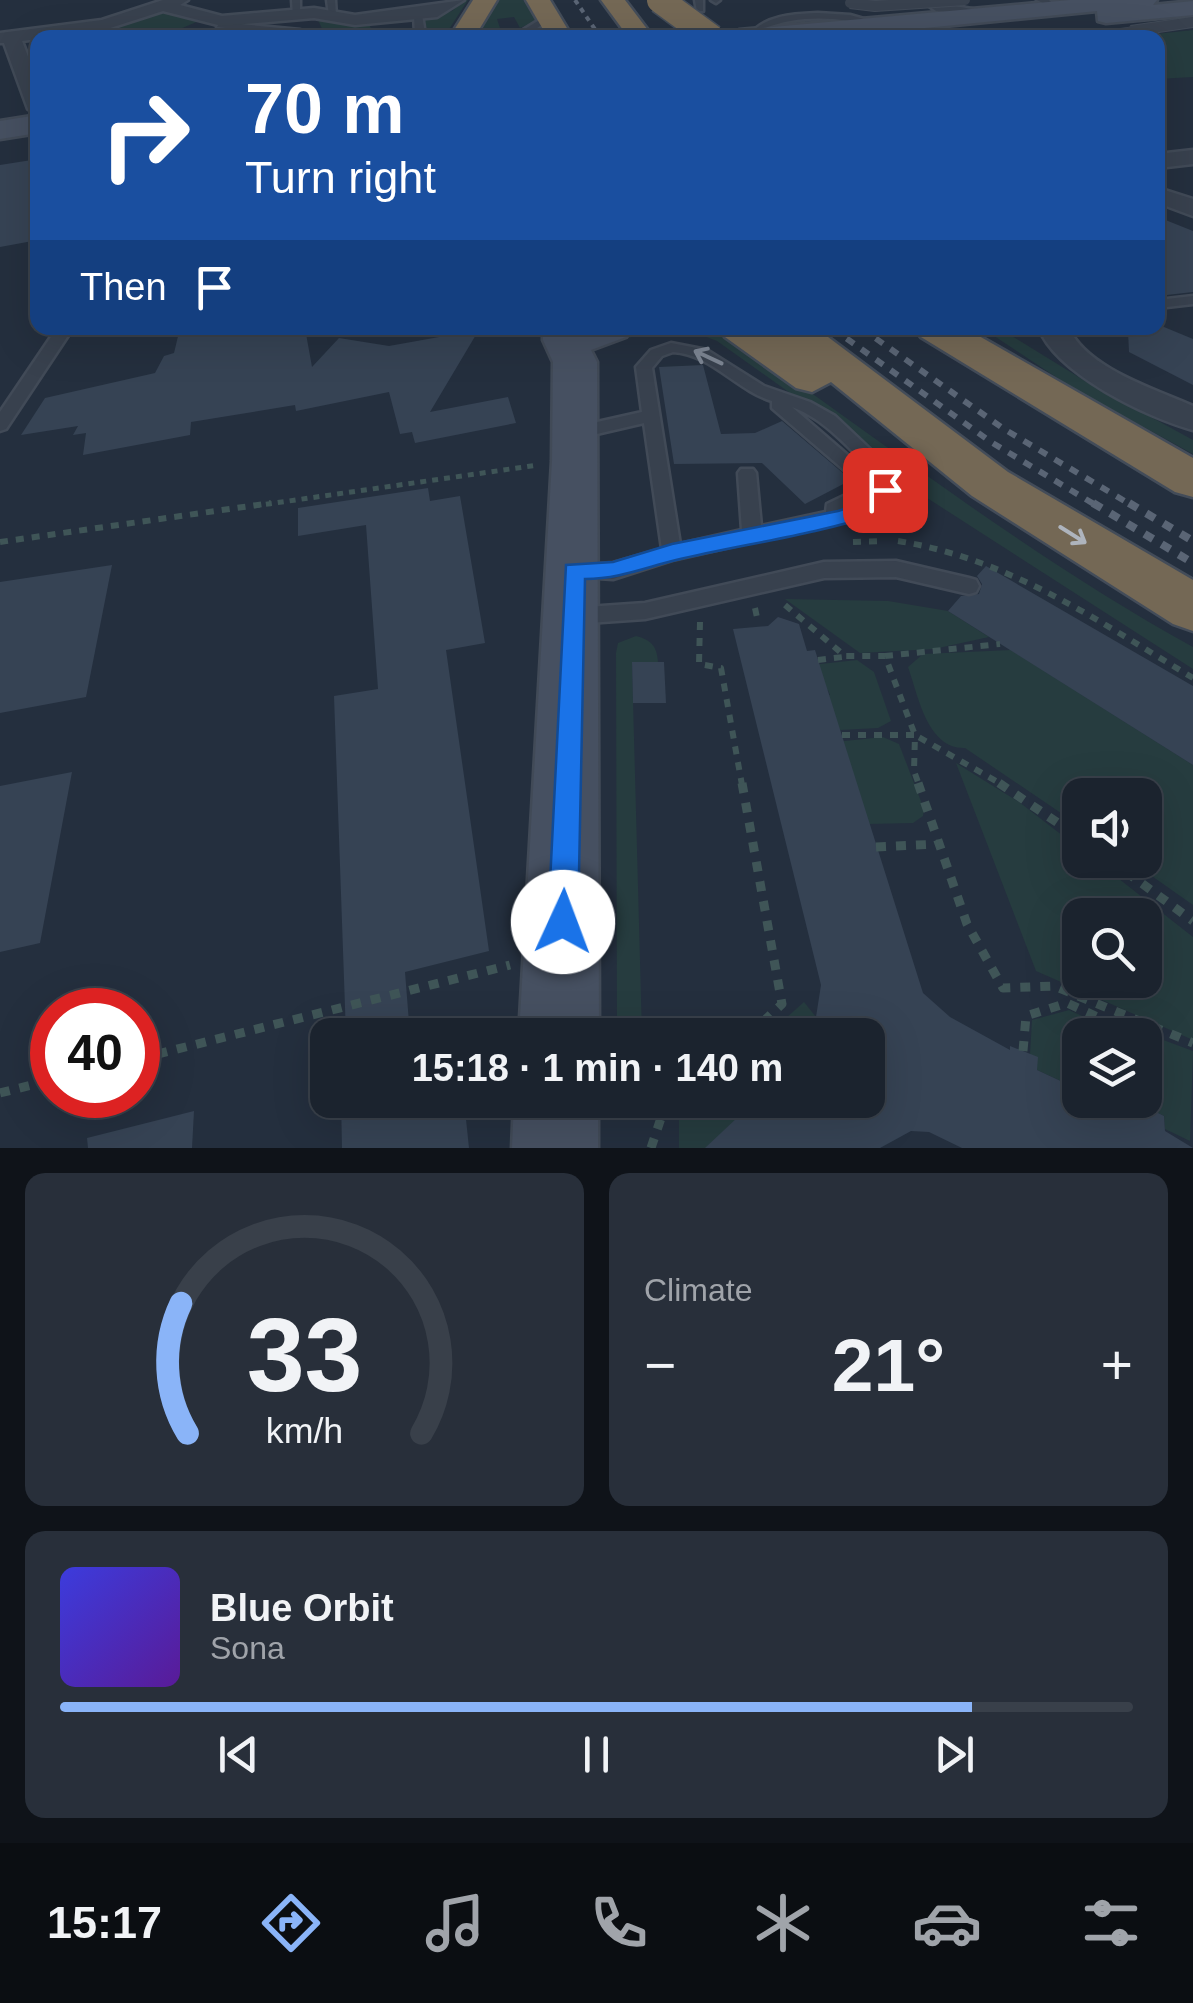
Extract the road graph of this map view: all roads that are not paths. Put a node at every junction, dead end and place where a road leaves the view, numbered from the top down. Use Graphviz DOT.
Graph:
graph roads {
  1 [pos="456,0"];
  2 [pos="485,0"];
  3 [pos="613,0"];
  4 [pos="660,0"];
  5 [pos="684,0"];
  6 [pos="966,0"];
  7 [pos="1144,0"];
  8 [pos="850,3"];
  9 [pos="173,4"];
  10 [pos="332,7"];
  11 [pos="1041,7"];
  12 [pos="921,8"];
  13 [pos="1193,8"];
  14 [pos="298,16"];
  15 [pos="549,19"];
  16 [pos="1193,20"];
  17 [pos="212,27"];
  18 [pos="878,28"];
  19 [pos="66,30"];
  20 [pos="466,30"];
  21 [pos="523,30"];
  22 [pos="636,30"];
  23 [pos="686,30"];
  24 [pos="701,30"];
  25 [pos="849,30"];
  26 [pos="1137,30"];
  27 [pos="6,38"];
  28 [pos="30,95"];
  29 [pos="0,111"];
  30 [pos="30,111"];
  31 [pos="30,115"];
  32 [pos="0,130"];
  33 [pos="1193,157"];
  34 [pos="1165,161"];
  35 [pos="1165,198"];
  36 [pos="1193,208"];
  37 [pos="1193,300"];
  38 [pos="1165,303"];
  39 [pos="60,335"];
  40 [pos="750,335"];
  41 [pos="799,335"];
  42 [pos="948,335"];
  43 [pos="977,335"];
  44 [pos="1054,335"];
  45 [pos="583,337"];
  46 [pos="651,416"];
  47 [pos="1193,419"];
  48 [pos="0,425"];
  49 [pos="1118,438"];
  50 [pos="576,447"];
  51 [pos="747,472"];
  52 [pos="1193,480"];
  53 [pos="990,484"];
  54 [pos="752,537"];
  55 [pos="672,553"];
  56 [pos="969,586"];
  57 [pos="573,594"];
  58 [pos="1193,608"];
  59 [pos="560,1018"];
  60 [pos="555,1118"];
  61 [pos="554,1148"];
  1 -- 10 [label="street"];
  2 -- 20 [label="highway"];
  3 -- 22 [label="highway"];
  4 -- 24 [label="highway, bridge"];
  5 -- 23 [label="lane"];
  6 -- 8 [label="lane, bridge"];
  7 -- 11 [label="main road"];
  9 -- 17 [label="street"];
  9 -- 19 [label="street"];
  10 -- 14 [label="street"];
  11 -- 12 [label="main road"];
  11 -- 12 [label="lane"];
  11 -- 13 [label="main road"];
  11 -- 16 [label="main road"];
  12 -- 18 [label="main road"];
  12 -- 18 [label="lane"];
  14 -- 17 [label="street"];
  15 -- 21 [label="lane"];
  16 -- 26 [label="lane, bridge"];
  18 -- 25 [label="main road"];
  27 -- 28 [label="street"];
  29 -- 30 [label="street"];
  31 -- 32 [label="main road"];
  33 -- 34 [label="street"];
  35 -- 36 [label="street"];
  37 -- 38 [label="lane"];
  39 -- 48 [label="lane"];
  40 -- 53 [label="highway"];
  41 -- 53 [label="highway"];
  42 -- 49 [label="highway"];
  43 -- 49 [label="highway"];
  44 -- 47 [label="street"];
  45 -- 50 [label="main road"];
  46 -- 50 [label="lane"];
  54 -- 46 [label="lane, one-way"];
  46 -- 55 [label="lane"];
  49 -- 52 [label="highway"];
  50 -- 57 [label="main road"];
  51 -- 54 [label="lane"];
  53 -- 58 [label="highway, one-way"];
  54 -- 55 [label="lane"];
  55 -- 57 [label="lane"];
  56 -- 57 [label="lane"];
  57 -- 59 [label="main road"];
  60 -- 61 [label="main road"];
}
